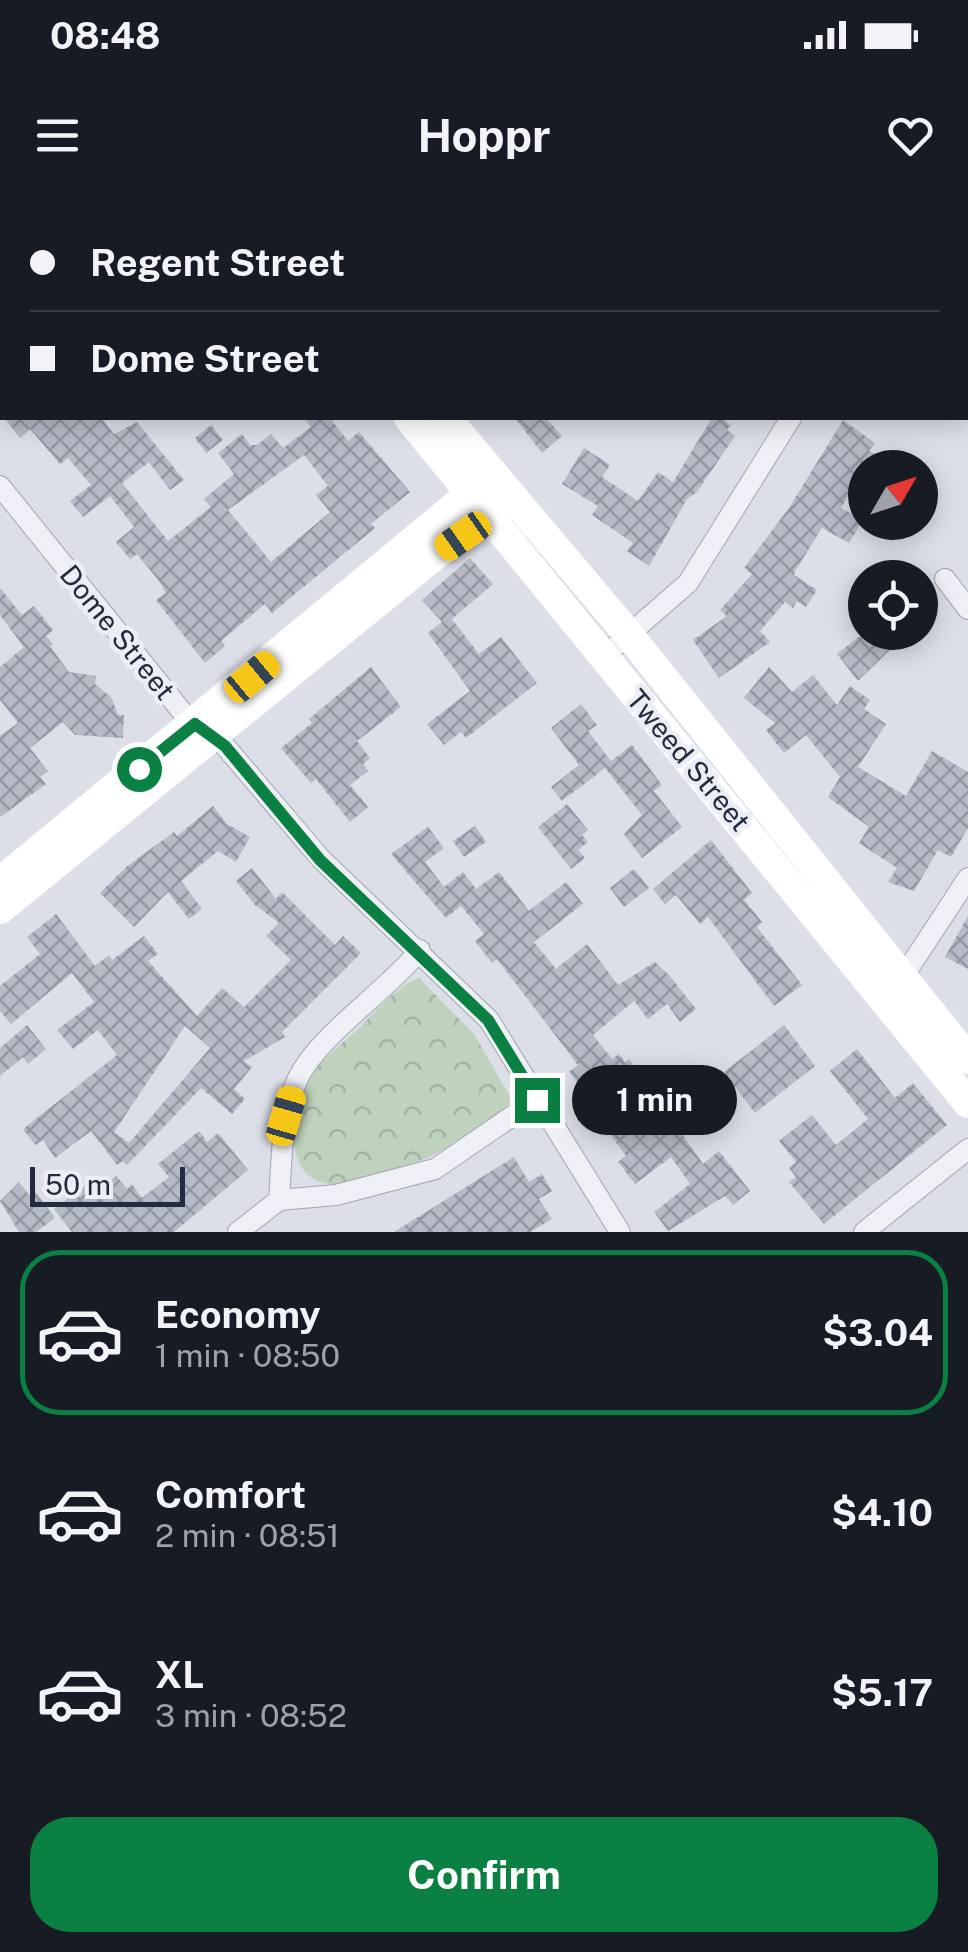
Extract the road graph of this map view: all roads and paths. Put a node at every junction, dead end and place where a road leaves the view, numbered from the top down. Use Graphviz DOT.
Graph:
graph roads {
  1 [pos="411,420"];
  2 [pos="447,420"];
  3 [pos="790,420"];
  4 [pos="0,486"];
  5 [pos="491,496"];
  6 [pos="945,580"];
  7 [pos="968,609"];
  8 [pos="629,635"];
  9 [pos="604,657"];
  10 [pos="204,730"];
  11 [pos="968,878"];
  12 [pos="0,882"];
  13 [pos="0,909"];
  14 [pos="420,950"];
  15 [pos="903,977"];
  16 [pos="968,1058"];
  17 [pos="537,1100"];
  18 [pos="968,1103"];
  19 [pos="968,1149"];
  20 [pos="279,1200"];
  21 [pos="238,1232"];
  22 [pos="620,1232"];
  23 [pos="864,1232"];
  1 -- 5 [label="main road, Tweed Street"];
  2 -- 5 [label="main road, Tweed Street"];
  3 -- 8 [label="street"];
  4 -- 10 [label="street, Dome Street"];
  5 -- 8 [label="main road, Tweed Street"];
  5 -- 9 [label="main road, Tweed Street"];
  5 -- 10 [label="main road"];
  6 -- 7 [label="street"];
  8 -- 9 [label="street"];
  8 -- 15 [label="main road, Tweed Street"];
  9 -- 18 [label="main road, Tweed Street"];
  10 -- 12 [label="main road"];
  10 -- 13 [label="main road"];
  10 -- 14 [label="street, Dome Street"];
  11 -- 15 [label="street"];
  14 -- 17 [label="street, Dome Street"];
  14 -- 20 [label="street"];
  15 -- 16 [label="main road, Tweed Street"];
  17 -- 20 [label="street"];
  17 -- 22 [label="street, Dome Street"];
  19 -- 23 [label="street"];
  20 -- 21 [label="street"];
}
